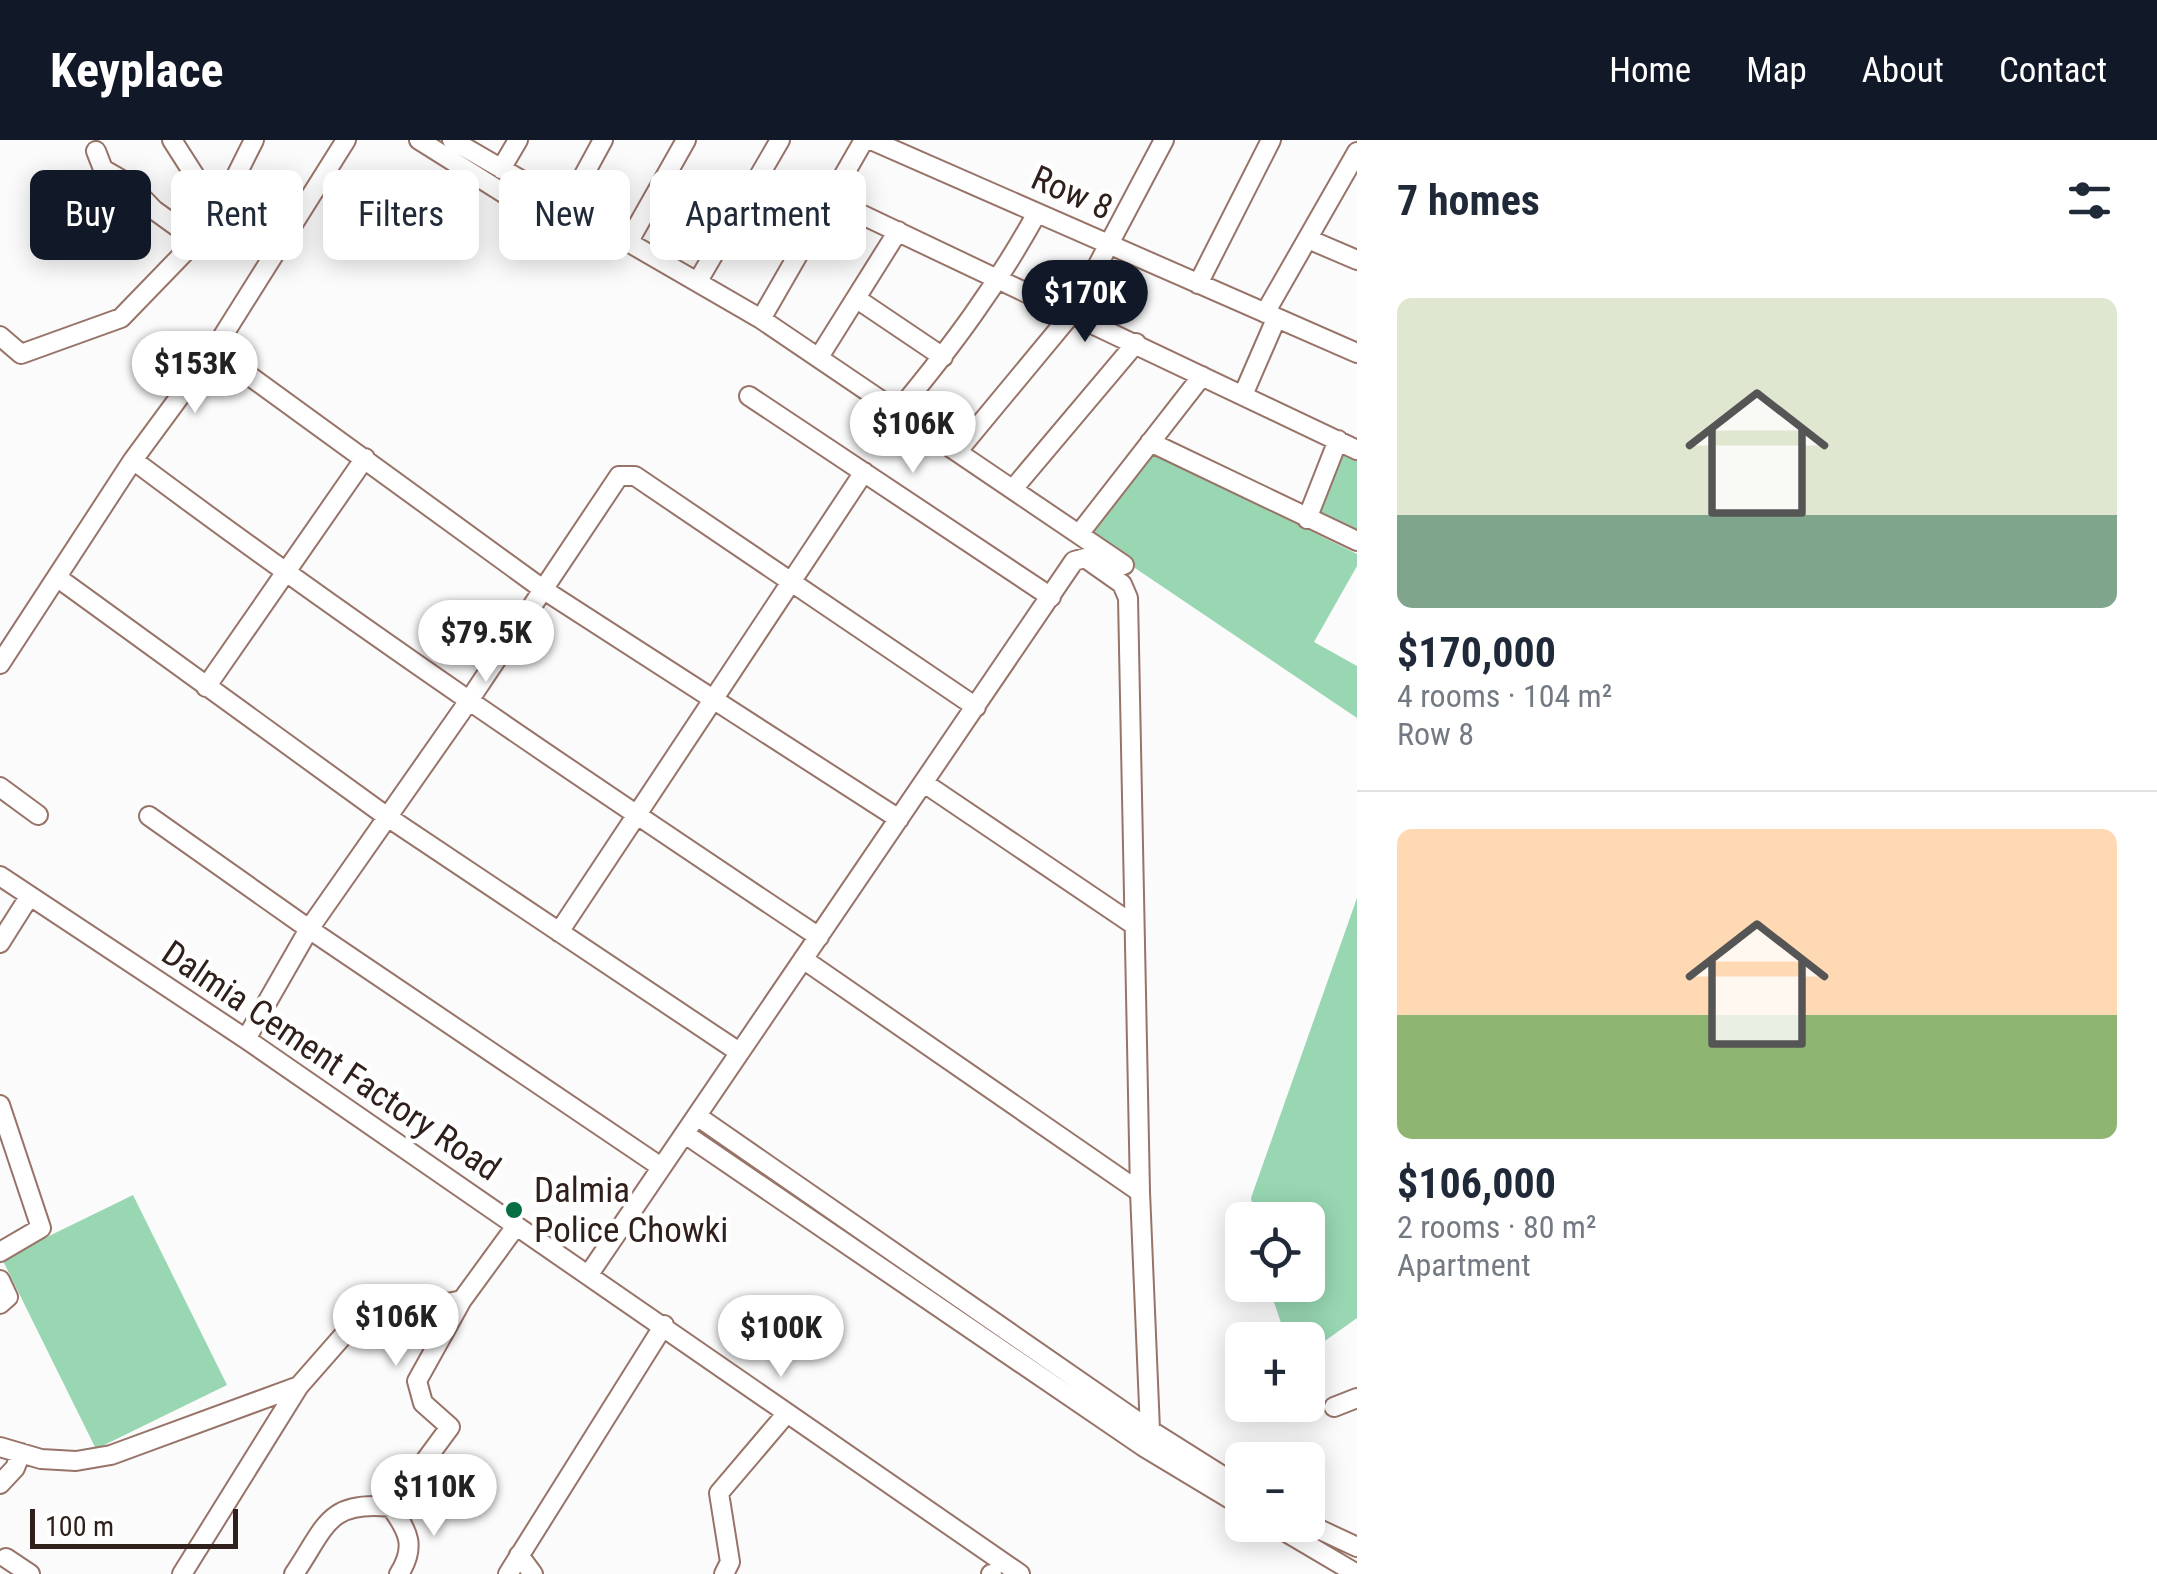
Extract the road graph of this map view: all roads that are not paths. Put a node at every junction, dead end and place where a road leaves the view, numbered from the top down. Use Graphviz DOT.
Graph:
graph roads {
  1 [pos="172,140"];
  2 [pos="254,140"];
  3 [pos="346,140"];
  4 [pos="419,140"];
  5 [pos="452,140"];
  6 [pos="518,140"];
  7 [pos="603,140"];
  8 [pos="686,140"];
  9 [pos="780,140"];
  10 [pos="868,140"];
  11 [pos="1164,140"];
  12 [pos="1271,140"];
  13 [pos="96,151"];
  14 [pos="1357,152"];
  15 [pos="501,169"];
  16 [pos="191,170"];
  17 [pos="239,170"];
  18 [pos="587,170"];
  19 [pos="850,170"];
  20 [pos="499,190"];
  21 [pos="1036,213"];
  22 [pos="866,215"];
  23 [pos="171,222"];
  24 [pos="898,230"];
  25 [pos="630,239"];
  26 [pos="1308,239"];
  27 [pos="630,242"];
  28 [pos="1108,244"];
  29 [pos="178,260"];
  30 [pos="796,260"];
  31 [pos="1357,260"];
  32 [pos="1001,278"];
  33 [pos="698,281"];
  34 [pos="1198,284"];
  35 [pos="857,299"];
  36 [pos="1074,312"];
  37 [pos="1271,316"];
  38 [pos="761,319"];
  39 [pos="0,336"];
  40 [pos="1136,344"];
  41 [pos="214,350"];
  42 [pos="1357,353"];
  43 [pos="819,357"];
  44 [pos="943,357"];
  45 [pos="1202,376"];
  46 [pos="1243,395"];
  47 [pos="749,396"];
  48 [pos="899,410"];
  49 [pos="1338,440"];
  50 [pos="1150,442"];
  51 [pos="1357,450"];
  52 [pos="957,452"];
  53 [pos="365,458"];
  54 [pos="133,460"];
  55 [pos="864,472"];
  56 [pos="1013,489"];
  57 [pos="1307,519"];
  58 [pos="1078,534"];
  59 [pos="1357,541"];
  60 [pos="1124,565"];
  61 [pos="284,574"];
  62 [pos="58,578"];
  63 [pos="790,583"];
  64 [pos="544,590"];
  65 [pos="1051,597"];
  66 [pos="0,664"];
  67 [pos="206,687"];
  68 [pos="713,699"];
  69 [pos="468,702"];
  70 [pos="976,707"];
  71 [pos="924,783"];
  72 [pos="0,787"];
  73 [pos="38,815"];
  74 [pos="637,815"];
  75 [pos="149,816"];
  76 [pos="386,816"];
  77 [pos="899,819"];
  78 [pos="0,876"];
  79 [pos="30,897"];
  80 [pos="1134,925"];
  81 [pos="309,929"];
  82 [pos="559,932"];
  83 [pos="819,937"];
  84 [pos="0,942"];
  85 [pos="803,960"];
  86 [pos="246,1038"];
  87 [pos="739,1052"];
  88 [pos="0,1106"];
  89 [pos="698,1116"];
  90 [pos="685,1134"];
  91 [pos="8,1155"];
  92 [pos="758,1158"];
  93 [pos="660,1167"];
  94 [pos="745,1175"];
  95 [pos="1140,1192"];
  96 [pos="516,1226"];
  97 [pos="0,1252"];
  98 [pos="589,1274"];
  99 [pos="0,1280"];
  100 [pos="462,1300"];
  101 [pos="0,1304"];
  102 [pos="664,1325"];
  103 [pos="300,1386"];
  104 [pos="1357,1398"];
  105 [pos="1334,1407"];
  106 [pos="787,1413"];
  107 [pos="1147,1439"];
  108 [pos="0,1447"];
  109 [pos="21,1453"];
  110 [pos="1225,1479"];
  111 [pos="0,1484"];
  112 [pos="1225,1494"];
  113 [pos="391,1507"];
  114 [pos="1325,1532"];
  115 [pos="1303,1542"];
  116 [pos="1357,1547"];
  117 [pos="519,1556"];
  118 [pos="6,1558"];
  119 [pos="999,1572"];
  120 [pos="30,1574"];
  121 [pos="182,1574"];
  122 [pos="294,1574"];
  123 [pos="398,1574"];
  124 [pos="508,1574"];
  125 [pos="534,1574"];
  126 [pos="724,1574"];
  127 [pos="1357,1574"];
  1 -- 16 [label="street"];
  2 -- 17 [label="street"];
  3 -- 41 [label="street"];
  4 -- 20 [label="street"];
  5 -- 15 [label="street"];
  6 -- 15 [label="street"];
  7 -- 18 [label="street"];
  8 -- 25 [label="street"];
  9 -- 33 [label="street"];
  10 -- 19 [label="street"];
  10 -- 21 [label="street, Row 8"];
  11 -- 28 [label="street"];
  12 -- 34 [label="street"];
  13 -- 23 [label="street"];
  14 -- 26 [label="street"];
  21 -- 28 [label="street, Row 8"];
  21 -- 32 [label="street"];
  22 -- 24 [label="street"];
  24 -- 32 [label="street"];
  24 -- 35 [label="street"];
  26 -- 31 [label="street"];
  26 -- 37 [label="street"];
  27 -- 33 [label="street"];
  28 -- 34 [label="street, Row 8"];
  28 -- 36 [label="street"];
  29 -- 39 [label="street"];
  30 -- 38 [label="street"];
  32 -- 36 [label="street"];
  32 -- 44 [label="street"];
  33 -- 38 [label="street"];
  34 -- 37 [label="street, Row 8"];
  35 -- 43 [label="street"];
  35 -- 44 [label="street"];
  36 -- 40 [label="street"];
  36 -- 52 [label="street"];
  37 -- 42 [label="street, Row 8"];
  37 -- 46 [label="street"];
  38 -- 43 [label="street"];
  40 -- 45 [label="street"];
  40 -- 56 [label="street"];
  41 -- 53 [label="street"];
  41 -- 54 [label="street"];
  43 -- 48 [label="street"];
  44 -- 48 [label="street"];
  45 -- 46 [label="street"];
  45 -- 50 [label="street"];
  46 -- 49 [label="street"];
  47 -- 55 [label="street"];
  48 -- 52 [label="street"];
  49 -- 51 [label="street"];
  49 -- 57 [label="street"];
  50 -- 57 [label="street"];
  50 -- 58 [label="street"];
  52 -- 56 [label="street"];
  53 -- 61 [label="street"];
  53 -- 64 [label="street"];
  54 -- 61 [label="street"];
  54 -- 62 [label="street"];
  55 -- 63 [label="street"];
  55 -- 65 [label="street"];
  56 -- 58 [label="street"];
  57 -- 59 [label="street"];
  58 -- 60 [label="street"];
  61 -- 67 [label="street"];
  61 -- 69 [label="street"];
  62 -- 66 [label="street"];
  62 -- 67 [label="street"];
  63 -- 64 [label="street"];
  63 -- 68 [label="street"];
  63 -- 70 [label="street"];
  64 -- 68 [label="street"];
  64 -- 69 [label="street"];
  65 -- 70 [label="street"];
  65 -- 80 [label="street"];
  67 -- 76 [label="street"];
  68 -- 74 [label="street"];
  68 -- 77 [label="street"];
  69 -- 74 [label="street"];
  69 -- 76 [label="street"];
  70 -- 71 [label="street"];
  71 -- 77 [label="street"];
  71 -- 80 [label="street"];
  72 -- 73 [label="street"];
  74 -- 82 [label="street"];
  74 -- 83 [label="street"];
  75 -- 81 [label="street"];
  76 -- 81 [label="street"];
  76 -- 82 [label="street"];
  77 -- 83 [label="street"];
  78 -- 79 [label="street, Dalmia Cement Factory Road"];
  79 -- 84 [label="street"];
  79 -- 86 [label="street, Dalmia Cement Factory Road"];
  80 -- 95 [label="street"];
  81 -- 86 [label="street"];
  81 -- 93 [label="street"];
  82 -- 87 [label="street"];
  83 -- 85 [label="street"];
  85 -- 87 [label="street"];
  85 -- 95 [label="street"];
  86 -- 96 [label="street, Dalmia Cement Factory Road"];
  87 -- 89 [label="street"];
  88 -- 91 [label="street"];
  89 -- 90 [label="street"];
  89 -- 92 [label="street"];
  90 -- 93 [label="street"];
  90 -- 94 [label="street"];
  91 -- 97 [label="street"];
  92 -- 94 [label="street"];
  92 -- 107 [label="street"];
  93 -- 98 [label="street"];
  94 -- 107 [label="street"];
  95 -- 107 [label="street"];
  96 -- 98 [label="street, Dalmia Cement Factory Road"];
  96 -- 100 [label="street"];
  98 -- 102 [label="street, Dalmia Cement Factory Road"];
  99 -- 101 [label="street"];
  100 -- 103 [label="street"];
  100 -- 113 [label="street"];
  102 -- 106 [label="street, Dalmia Cement Factory Road"];
  102 -- 117 [label="street"];
  103 -- 109 [label="street"];
  103 -- 121 [label="street"];
  104 -- 105 [label="street"];
  106 -- 119 [label="street, Dalmia Cement Factory Road"];
  106 -- 126 [label="street"];
  107 -- 110 [label="street"];
  107 -- 112 [label="street"];
  108 -- 109 [label="street"];
  109 -- 111 [label="street"];
  113 -- 122 [label="street"];
  113 -- 123 [label="street"];
  114 -- 116 [label="street"];
  115 -- 127 [label="street"];
  117 -- 124 [label="street"];
  117 -- 125 [label="street"];
  118 -- 120 [label="street"];
}
